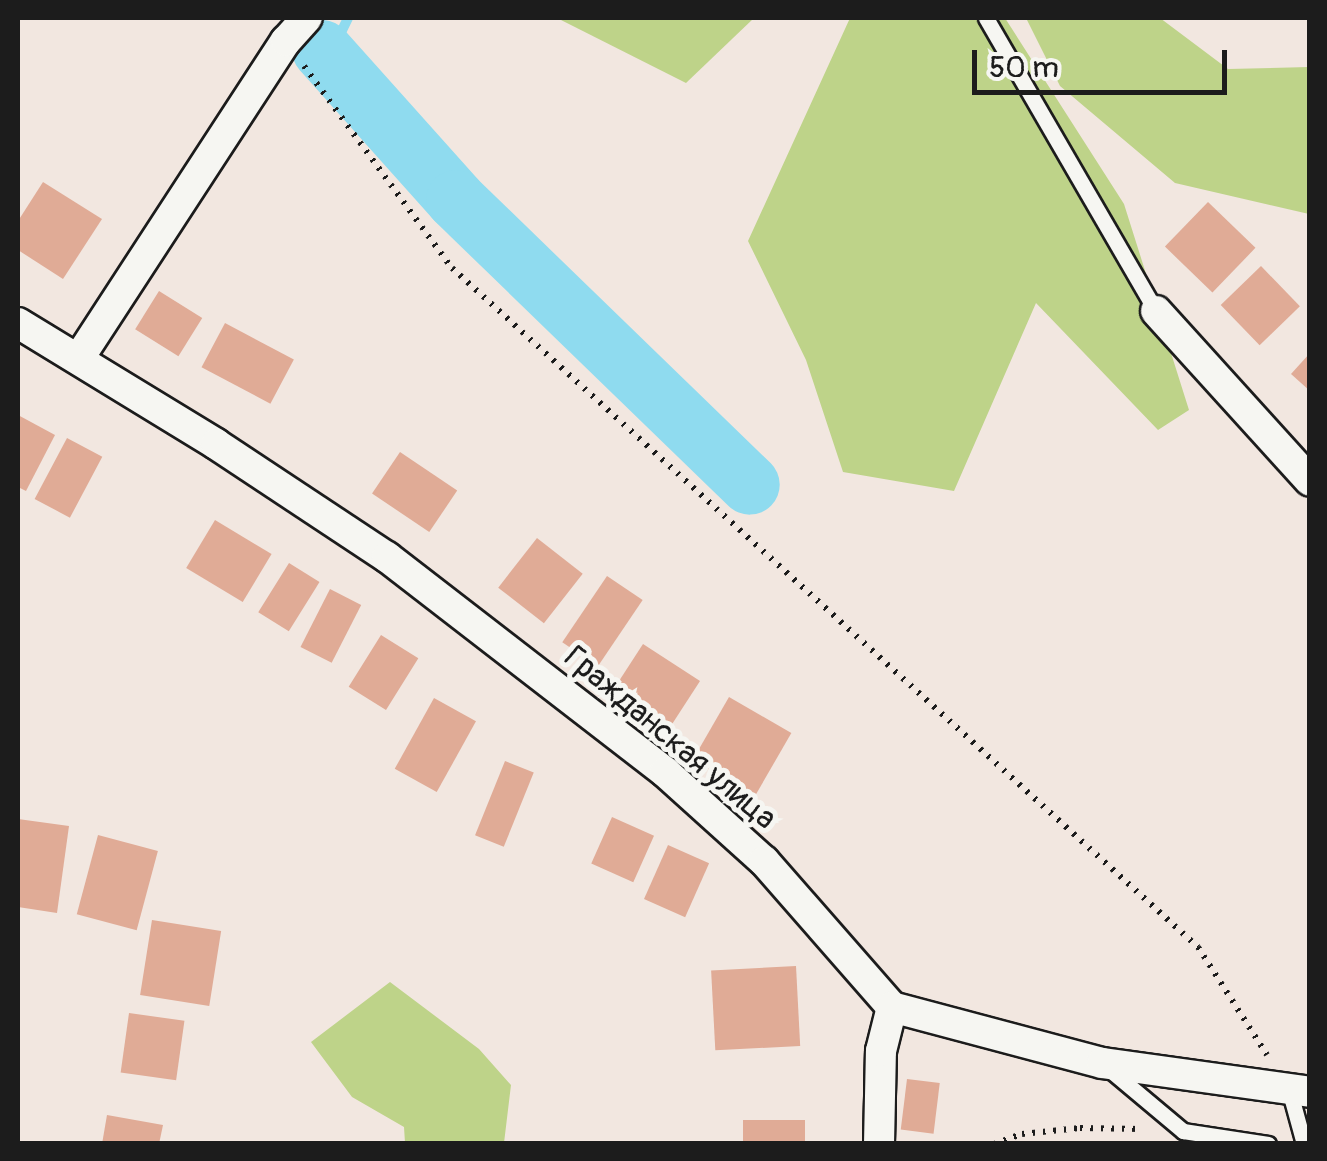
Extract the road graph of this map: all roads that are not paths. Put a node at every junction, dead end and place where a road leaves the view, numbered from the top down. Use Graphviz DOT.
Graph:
graph roads {
  1 [pos="307,18"];
  2 [pos="986,18"];
  3 [pos="1156,311"];
  4 [pos="18,322"];
  5 [pos="79,358"];
  6 [pos="1310,481"];
  7 [pos="892,1007"];
  8 [pos="1102,1064"];
  9 [pos="1299,1091"];
  10 [pos="879,1144"];
  11 [pos="1268,1144"];
  12 [pos="1304,1144"];
  1 -- 5 [label="street"];
  2 -- 3 [label="lane"];
  3 -- 6 [label="street"];
  4 -- 5 [label="street, Гражданская улица"];
  5 -- 7 [label="street, Гражданская улица"];
  7 -- 8 [label="street"];
  7 -- 10 [label="street"];
  8 -- 9 [label="street"];
  8 -- 11 [label="lane"];
  9 -- 12 [label="lane"];
}
